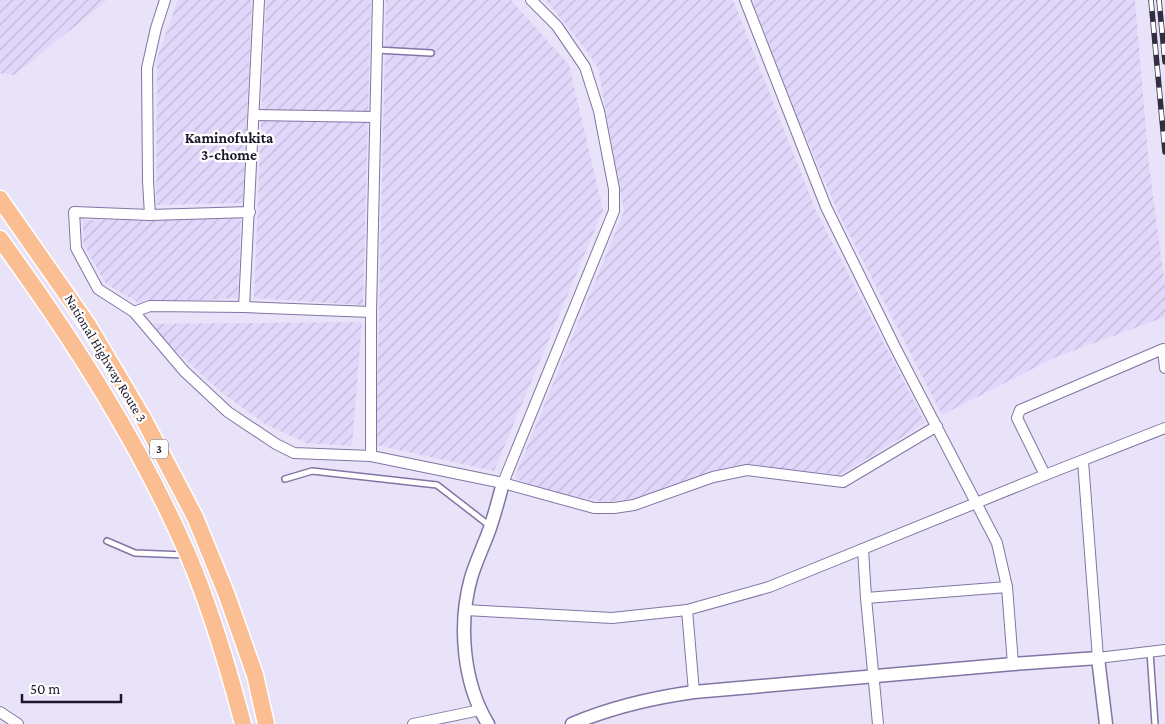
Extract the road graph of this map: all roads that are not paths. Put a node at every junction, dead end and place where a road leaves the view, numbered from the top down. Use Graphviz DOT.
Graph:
graph roads {
  1 [pos="165,0"];
  2 [pos="259,0"];
  3 [pos="378,0"];
  4 [pos="531,0"];
  5 [pos="745,0"];
  6 [pos="377,50"];
  7 [pos="431,53"];
  8 [pos="254,115"];
  9 [pos="376,117"];
  10 [pos="0,199"];
  11 [pos="250,212"];
  12 [pos="150,216"];
  13 [pos="0,239"];
  14 [pos="244,307"];
  15 [pos="134,312"];
  16 [pos="371,312"];
  17 [pos="1165,368"];
  18 [pos="937,426"];
  19 [pos="1165,428"];
  20 [pos="371,456"];
  21 [pos="1083,461"];
  22 [pos="1045,475"];
  23 [pos="285,479"];
  24 [pos="503,483"];
  25 [pos="977,503"];
  26 [pos="490,526"];
  27 [pos="107,541"];
  28 [pos="863,549"];
  29 [pos="188,555"];
  30 [pos="1007,587"];
  31 [pos="866,598"];
  32 [pos="466,610"];
  33 [pos="687,610"];
  34 [pos="1165,650"];
  35 [pos="1150,652"];
  36 [pos="1098,658"];
  37 [pos="1013,664"];
  38 [pos="873,676"];
  39 [pos="694,692"];
  40 [pos="480,710"];
  41 [pos="0,712"];
  42 [pos="599,719"];
  43 [pos="18,724"];
  44 [pos="243,724"];
  45 [pos="266,724"];
  46 [pos="413,724"];
  47 [pos="488,724"];
  48 [pos="572,724"];
  49 [pos="878,724"];
  50 [pos="1106,724"];
  51 [pos="1155,724"];
  1 -- 12 [label="street"];
  2 -- 8 [label="street"];
  3 -- 6 [label="street"];
  4 -- 24 [label="street"];
  5 -- 18 [label="street"];
  6 -- 7 [label="lane"];
  6 -- 9 [label="street"];
  8 -- 9 [label="street"];
  8 -- 11 [label="street"];
  9 -- 16 [label="street"];
  10 -- 45 [label="highway, National Highway Route 3 / 3"];
  11 -- 12 [label="street"];
  11 -- 14 [label="street"];
  12 -- 15 [label="street"];
  13 -- 29 [label="highway, National Highway Route 3 / 3"];
  14 -- 15 [label="street"];
  14 -- 16 [label="street"];
  15 -- 20 [label="street"];
  16 -- 20 [label="street"];
  17 -- 22 [label="street"];
  18 -- 24 [label="street"];
  18 -- 25 [label="street"];
  19 -- 21 [label="street"];
  20 -- 24 [label="street"];
  21 -- 22 [label="street"];
  21 -- 36 [label="street"];
  22 -- 25 [label="street"];
  23 -- 26 [label="lane"];
  24 -- 26 [label="street"];
  25 -- 28 [label="street"];
  25 -- 30 [label="street"];
  26 -- 32 [label="street"];
  27 -- 29 [label="lane"];
  28 -- 31 [label="street"];
  28 -- 33 [label="street"];
  29 -- 44 [label="highway, National Highway Route 3 / 3"];
  30 -- 31 [label="street"];
  30 -- 37 [label="street"];
  31 -- 38 [label="street"];
  32 -- 33 [label="street"];
  32 -- 40 [label="street"];
  33 -- 39 [label="street"];
  34 -- 35 [label="street"];
  35 -- 36 [label="street"];
  35 -- 51 [label="lane"];
  36 -- 37 [label="street"];
  36 -- 50 [label="street"];
  37 -- 38 [label="street"];
  38 -- 39 [label="street"];
  38 -- 49 [label="street"];
  39 -- 42 [label="street"];
  40 -- 46 [label="street"];
  40 -- 47 [label="street"];
  41 -- 43 [label="street"];
  42 -- 48 [label="street"];
}
